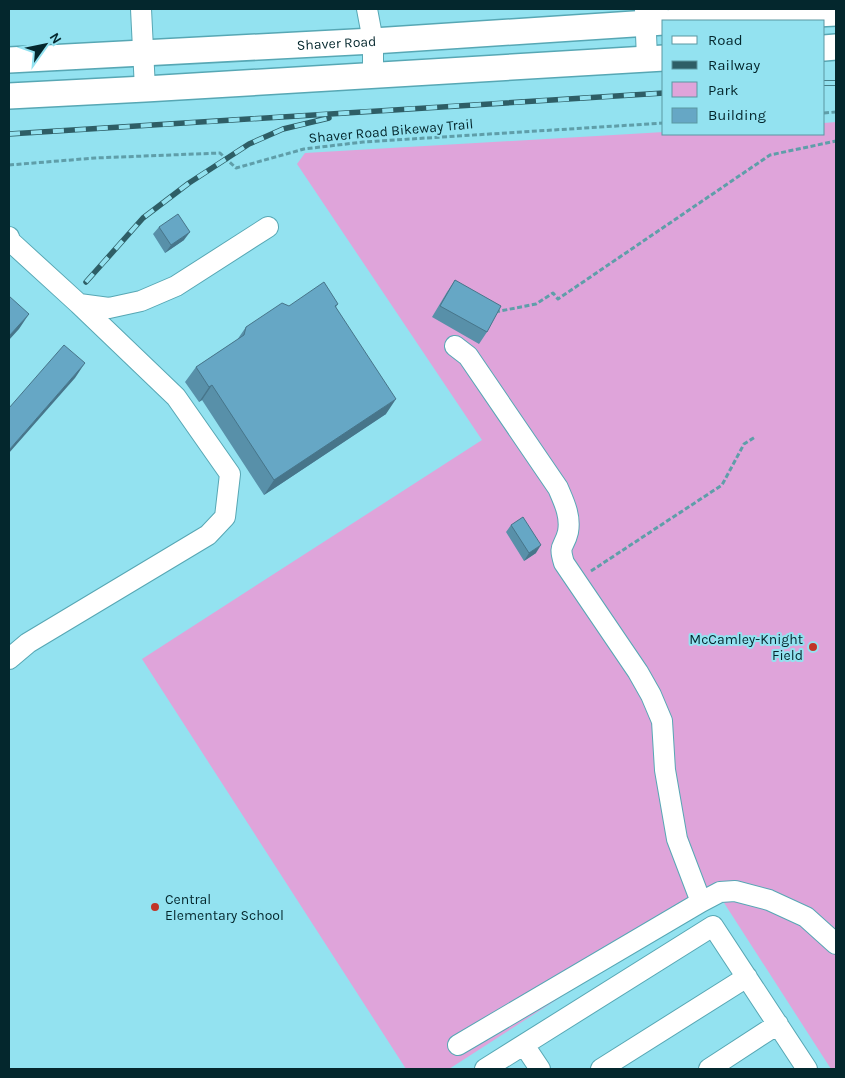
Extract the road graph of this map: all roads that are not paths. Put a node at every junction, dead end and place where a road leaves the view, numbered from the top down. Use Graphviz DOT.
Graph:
graph roads {
  1 [pos="140,9"];
  2 [pos="366,9"];
  3 [pos="836,13"];
  4 [pos="727,16"];
  5 [pos="652,18"];
  6 [pos="685,20"];
  7 [pos="373,41"];
  8 [pos="143,53"];
  9 [pos="655,58"];
  10 [pos="9,60"];
  11 [pos="373,76"];
  12 [pos="145,90"];
  13 [pos="9,96"];
  14 [pos="268,227"];
  15 [pos="9,237"];
  16 [pos="79,304"];
  17 [pos="455,346"];
  18 [pos="9,659"];
  19 [pos="701,902"];
  20 [pos="836,944"];
  21 [pos="746,977"];
  22 [pos="778,1024"];
  23 [pos="458,1045"];
  24 [pos="524,1045"];
  25 [pos="486,1069"];
  26 [pos="540,1069"];
  27 [pos="601,1069"];
  28 [pos="709,1069"];
  29 [pos="807,1069"];
  1 -- 8 [label="street"];
  2 -- 7 [label="street"];
  3 -- 4 [label="main road"];
  4 -- 6 [label="main road"];
  5 -- 7 [label="main road, Shaver Road"];
  5 -- 9 [label="street"];
  7 -- 8 [label="main road, Shaver Road"];
  7 -- 11 [label="street"];
  8 -- 10 [label="main road, Shaver Road"];
  8 -- 12 [label="street"];
  9 -- 11 [label="main road"];
  11 -- 12 [label="main road"];
  12 -- 13 [label="main road"];
  14 -- 16 [label="street"];
  15 -- 16 [label="street"];
  16 -- 18 [label="street"];
  17 -- 19 [label="street"];
  19 -- 20 [label="street"];
  19 -- 23 [label="street"];
  21 -- 22 [label="street"];
  21 -- 24 [label="street"];
  21 -- 27 [label="street"];
  22 -- 28 [label="street"];
  22 -- 29 [label="street"];
  24 -- 25 [label="street"];
  24 -- 26 [label="street"];
}
